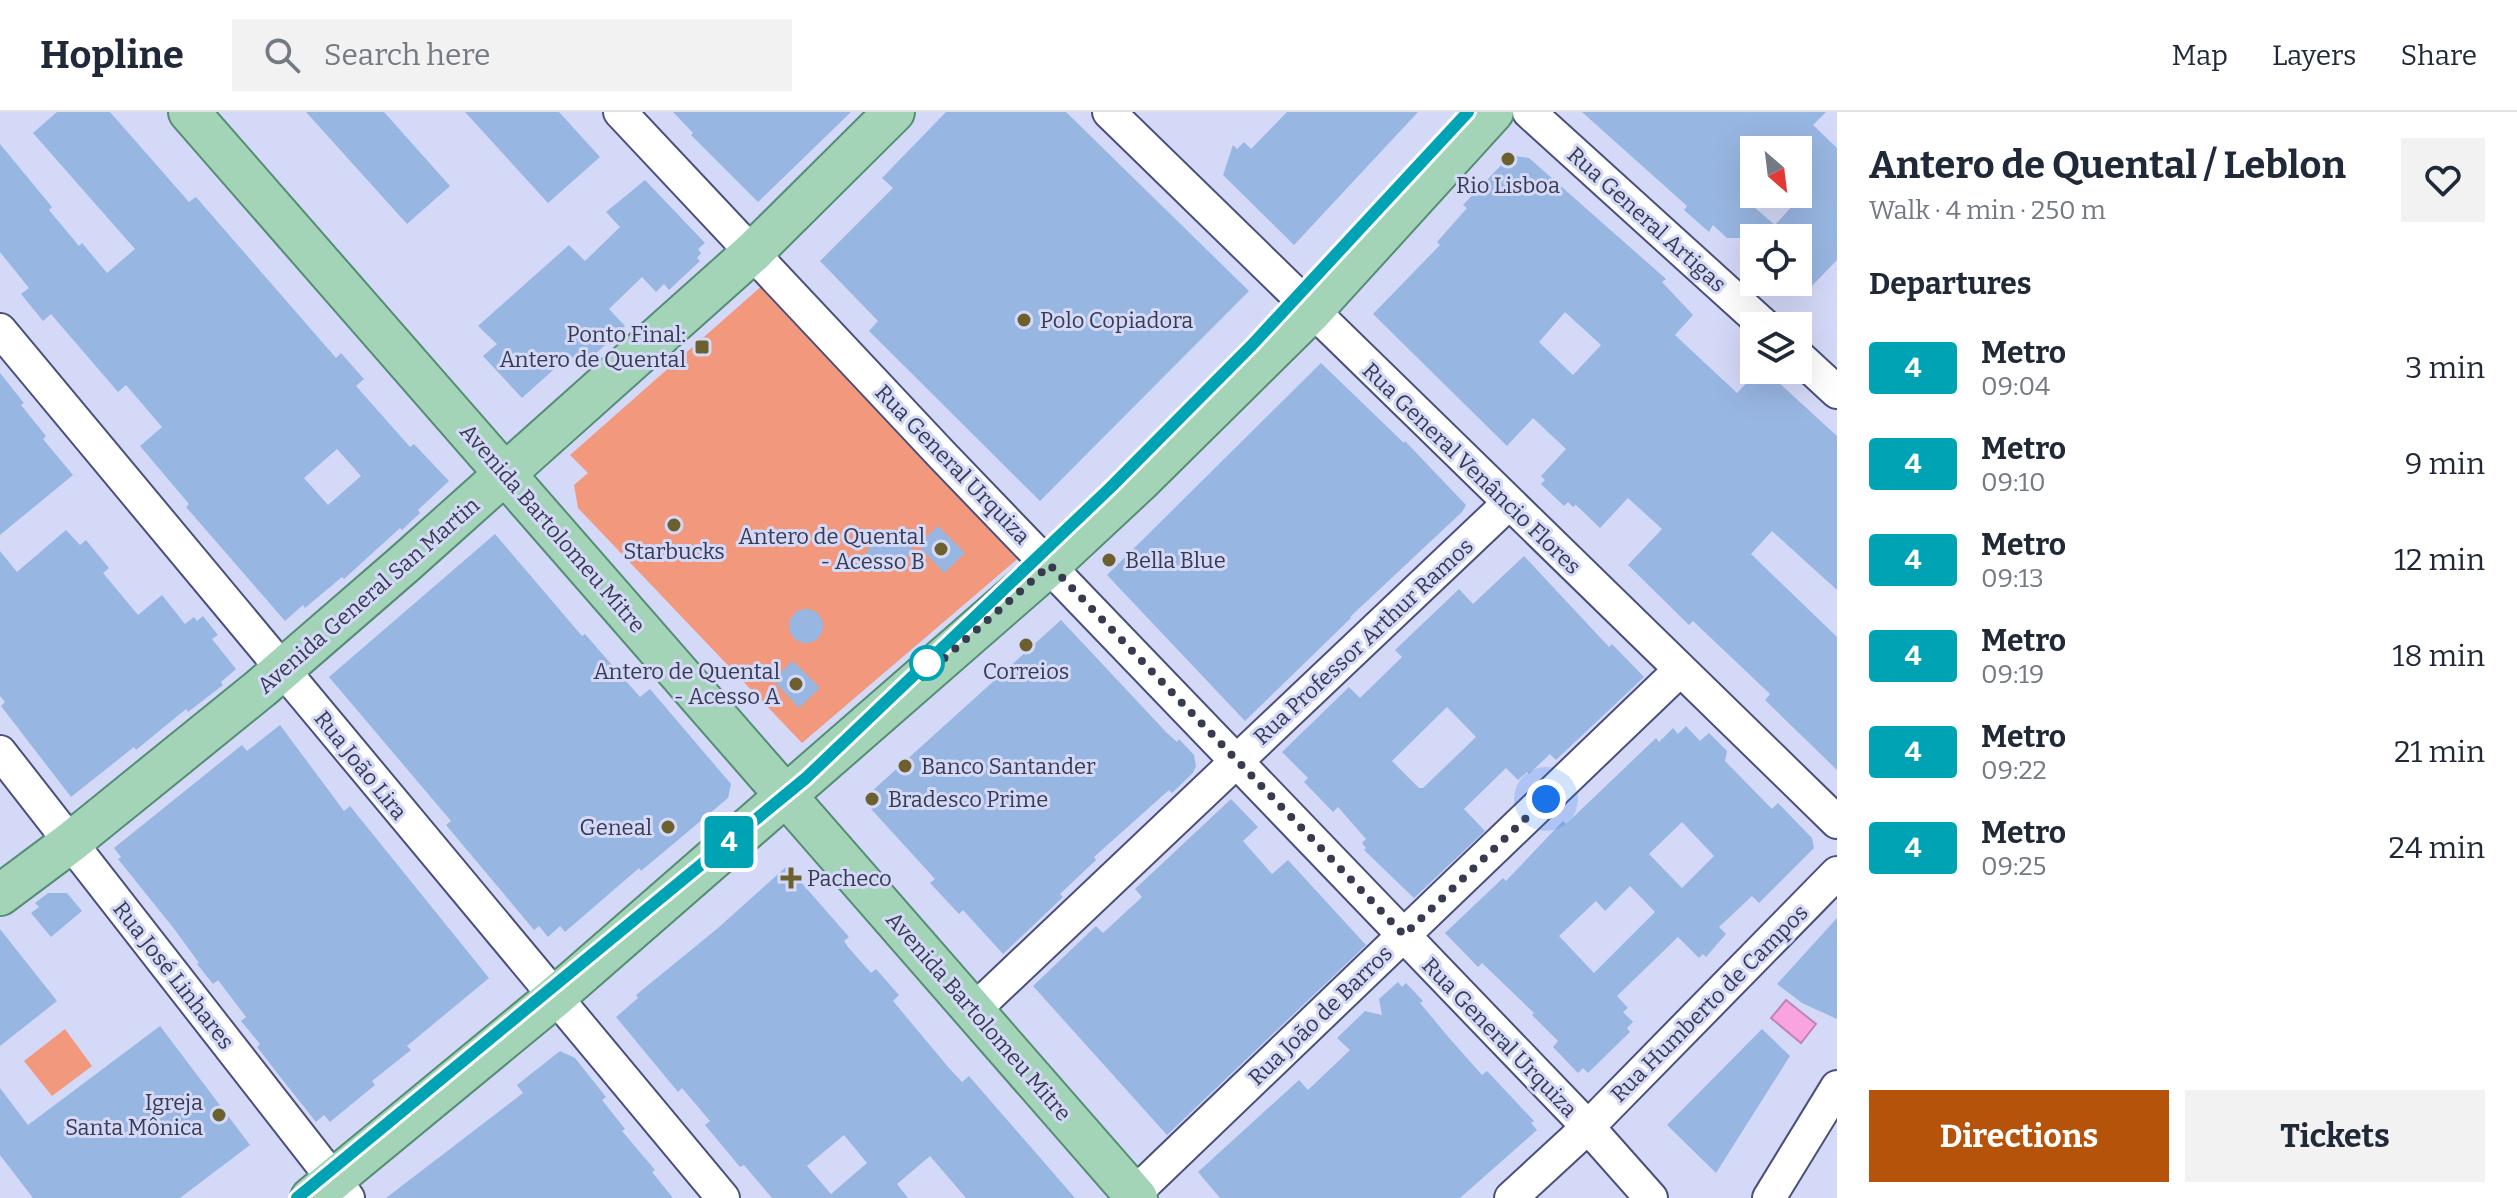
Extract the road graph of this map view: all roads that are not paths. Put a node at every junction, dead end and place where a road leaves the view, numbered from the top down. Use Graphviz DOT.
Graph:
graph roads {
  1 [pos="189,112"];
  2 [pos="620,112"];
  3 [pos="894,112"];
  4 [pos="1109,112"];
  5 [pos="1493,112"];
  6 [pos="1529,112"];
  7 [pos="753,252"];
  8 [pos="1311,312"];
  9 [pos="1750,312"];
  10 [pos="0,330"];
  11 [pos="1812,369"];
  12 [pos="1837,392"];
  13 [pos="505,475"];
  14 [pos="1509,503"];
  15 [pos="1050,565"];
  16 [pos="1680,670"];
  17 [pos="283,671"];
  18 [pos="0,752"];
  19 [pos="1236,761"];
  20 [pos="785,794"];
  21 [pos="1837,822"];
  22 [pos="71,842"];
  23 [pos="1837,873"];
  24 [pos="0,895"];
  25 [pos="1404,935"];
  26 [pos="556,996"];
  27 [pos="974,1010"];
  28 [pos="1837,1087"];
  29 [pos="1588,1127"];
  30 [pos="331,1192"];
  31 [pos="1136,1196"];
  32 [pos="723,1198"];
  33 [pos="1511,1198"];
  34 [pos="1651,1198"];
  35 [pos="1769,1198"];
  1 -- 13 [label="main road, Avenida Bartolomeu Mitre"];
  2 -- 7 [label="street, Rua General Urquiza"];
  3 -- 7 [label="main road, Avenida General San Martin"];
  4 -- 8 [label="street, Rua General Venâncio Flores"];
  5 -- 8 [label="main road"];
  6 -- 9 [label="street, Rua General Artigas"];
  7 -- 13 [label="main road, Avenida General San Martin"];
  7 -- 15 [label="street, Rua General Urquiza"];
  8 -- 14 [label="street, Rua General Venâncio Flores"];
  8 -- 15 [label="main road"];
  10 -- 17 [label="street, Rua João Lira"];
  11 -- 12 [label="street"];
  13 -- 17 [label="main road, Avenida General San Martin"];
  13 -- 20 [label="main road, Avenida Bartolomeu Mitre"];
  14 -- 16 [label="street, Rua General Venâncio Flores"];
  14 -- 19 [label="street, Rua Professor Arthur Ramos"];
  15 -- 19 [label="street, Rua General Urquiza"];
  15 -- 20 [label="main road"];
  16 -- 21 [label="street, Rua General Venâncio Flores"];
  16 -- 25 [label="street, Rua João de Barros"];
  17 -- 22 [label="main road, Avenida General San Martin"];
  17 -- 26 [label="street, Rua João Lira"];
  18 -- 22 [label="street, Rua José Linhares"];
  19 -- 25 [label="street, Rua General Urquiza"];
  19 -- 27 [label="street, Rua Professor Arthur Ramos"];
  20 -- 26 [label="main road"];
  20 -- 27 [label="main road, Avenida Bartolomeu Mitre"];
  22 -- 24 [label="main road, Avenida General San Martin"];
  22 -- 30 [label="street, Rua José Linhares"];
  23 -- 29 [label="street, Rua Humberto de Campos"];
  25 -- 29 [label="street, Rua General Urquiza"];
  25 -- 31 [label="street, Rua João de Barros"];
  26 -- 30 [label="main road"];
  26 -- 32 [label="street, Rua João Lira"];
  27 -- 31 [label="main road, Avenida Bartolomeu Mitre"];
  28 -- 35 [label="street"];
  29 -- 33 [label="street, Rua Humberto de Campos"];
  29 -- 34 [label="street, Rua General Urquiza"];
}
